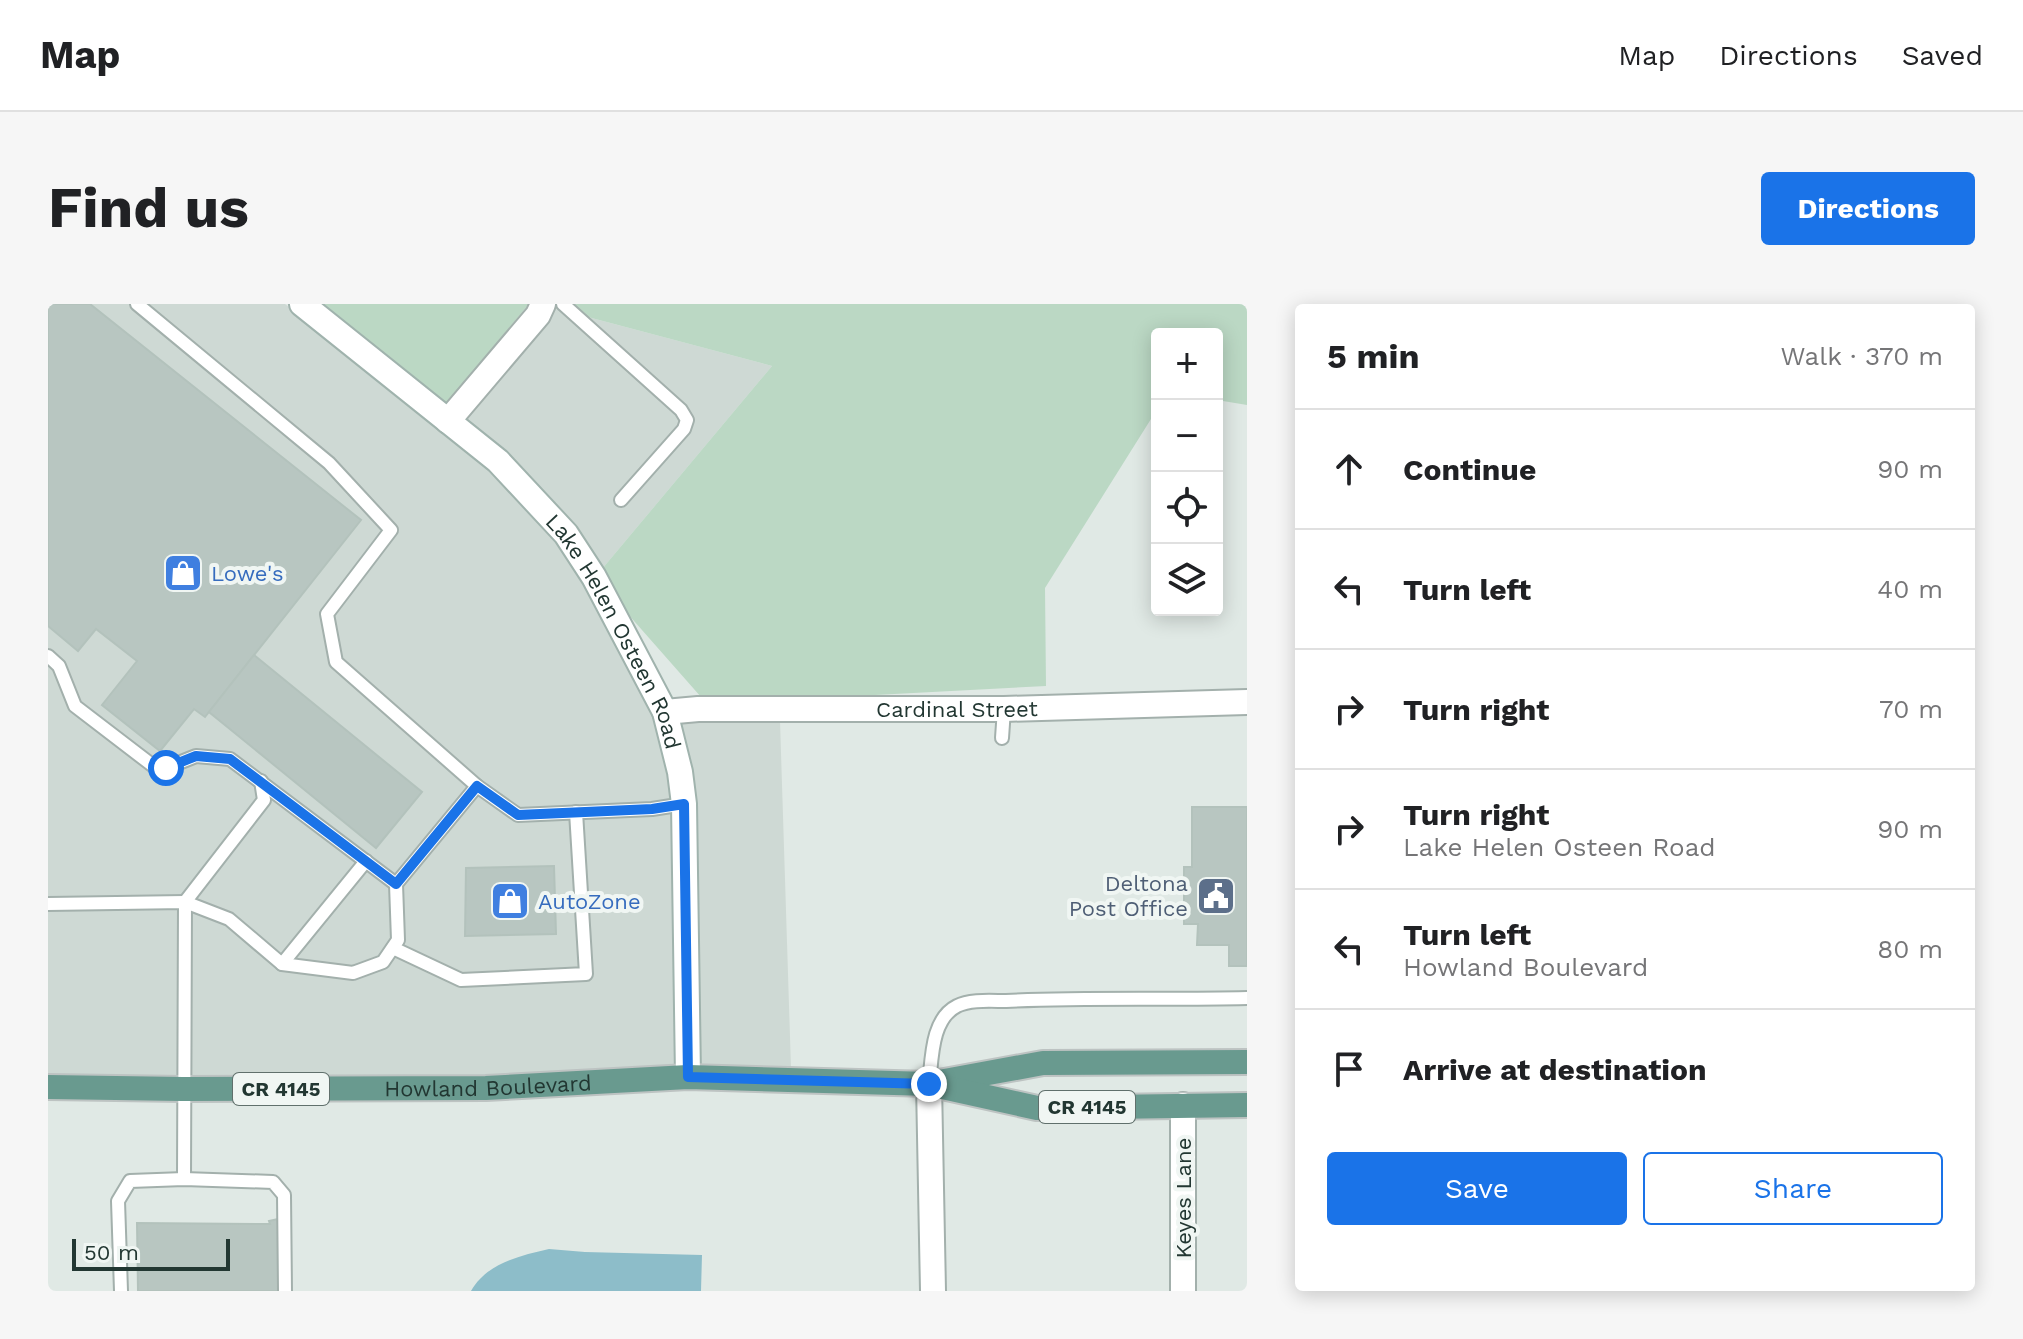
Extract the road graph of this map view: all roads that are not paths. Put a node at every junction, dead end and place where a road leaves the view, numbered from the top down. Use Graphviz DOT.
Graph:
graph roads {
  1 [pos="137,304"];
  2 [pos="302,304"];
  3 [pos="543,304"];
  4 [pos="563,304"];
  5 [pos="448,421"];
  6 [pos="621,500"];
  7 [pos="48,656"];
  8 [pos="1247,702"];
  9 [pos="1004,709"];
  10 [pos="665,712"];
  11 [pos="1002,738"];
  12 [pos="261,781"];
  13 [pos="477,786"];
  14 [pos="684,804"];
  15 [pos="576,812"];
  16 [pos="366,861"];
  17 [pos="396,884"];
  18 [pos="185,902"];
  19 [pos="48,904"];
  20 [pos="393,948"];
  21 [pos="282,964"];
  22 [pos="1247,998"];
  23 [pos="1247,1062"];
  24 [pos="688,1077"];
  25 [pos="929,1084"];
  26 [pos="48,1087"];
  27 [pos="183,1089"];
  28 [pos="1241,1100"];
  29 [pos="1183,1105"];
  30 [pos="184,1179"];
  31 [pos="121,1291"];
  32 [pos="285,1291"];
  33 [pos="933,1291"];
  34 [pos="1183,1291"];
  1 -- 13 [label="lane"];
  2 -- 5 [label="street, Lake Helen Osteen Road"];
  3 -- 5 [label="street"];
  4 -- 6 [label="lane"];
  5 -- 10 [label="street, Lake Helen Osteen Road"];
  7 -- 12 [label="lane"];
  8 -- 9 [label="street, Cardinal Street"];
  9 -- 10 [label="street, Cardinal Street"];
  9 -- 11 [label="lane"];
  10 -- 14 [label="street, Lake Helen Osteen Road"];
  12 -- 16 [label="lane"];
  12 -- 18 [label="lane"];
  13 -- 15 [label="lane"];
  13 -- 17 [label="lane"];
  14 -- 15 [label="lane"];
  14 -- 24 [label="street, Lake Helen Osteen Road"];
  15 -- 20 [label="lane"];
  16 -- 17 [label="lane"];
  16 -- 21 [label="lane"];
  17 -- 20 [label="lane"];
  18 -- 19 [label="lane"];
  18 -- 21 [label="lane"];
  18 -- 27 [label="lane"];
  20 -- 21 [label="lane"];
  22 -- 25 [label="lane"];
  23 -- 25 [label="main road, Howland Boulevard / CR 4145"];
  24 -- 25 [label="main road, Howland Boulevard / CR 4145"];
  24 -- 27 [label="main road, Howland Boulevard / CR 4145"];
  25 -- 29 [label="main road, Howland Boulevard / CR 4145"];
  25 -- 33 [label="street"];
  26 -- 27 [label="main road, Howland Boulevard / CR 4145"];
  27 -- 30 [label="lane"];
  28 -- 29 [label="main road, Howland Boulevard / CR 4145"];
  29 -- 34 [label="street, Keyes Lane"];
  30 -- 31 [label="lane"];
  30 -- 32 [label="lane"];
}
